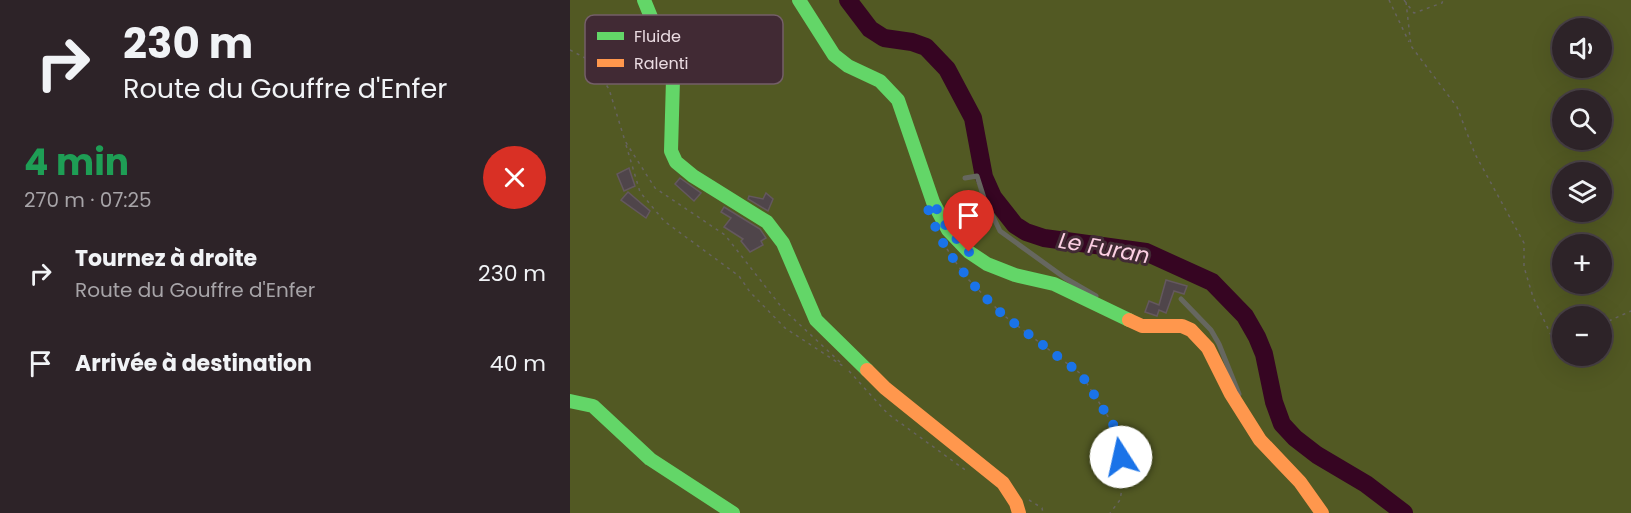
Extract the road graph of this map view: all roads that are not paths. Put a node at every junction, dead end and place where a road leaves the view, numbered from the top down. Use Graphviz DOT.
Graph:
graph roads {
  1 [pos="644,0"];
  2 [pos="799,0"];
  3 [pos="650,15"];
  4 [pos="673,84"];
  5 [pos="965,178"];
  6 [pos="1181,299"];
  7 [pos="1110,310"];
  8 [pos="570,401"];
  9 [pos="1246,418"];
  10 [pos="1017,508"];
  11 [pos="734,513"];
  12 [pos="1322,513"];
  1 -- 3 [label="street"];
  2 -- 7 [label="street"];
  4 -- 10 [label="street"];
  5 -- 7 [label="lane"];
  6 -- 9 [label="lane"];
  7 -- 9 [label="street"];
  8 -- 11 [label="street"];
  9 -- 12 [label="street"];
}
